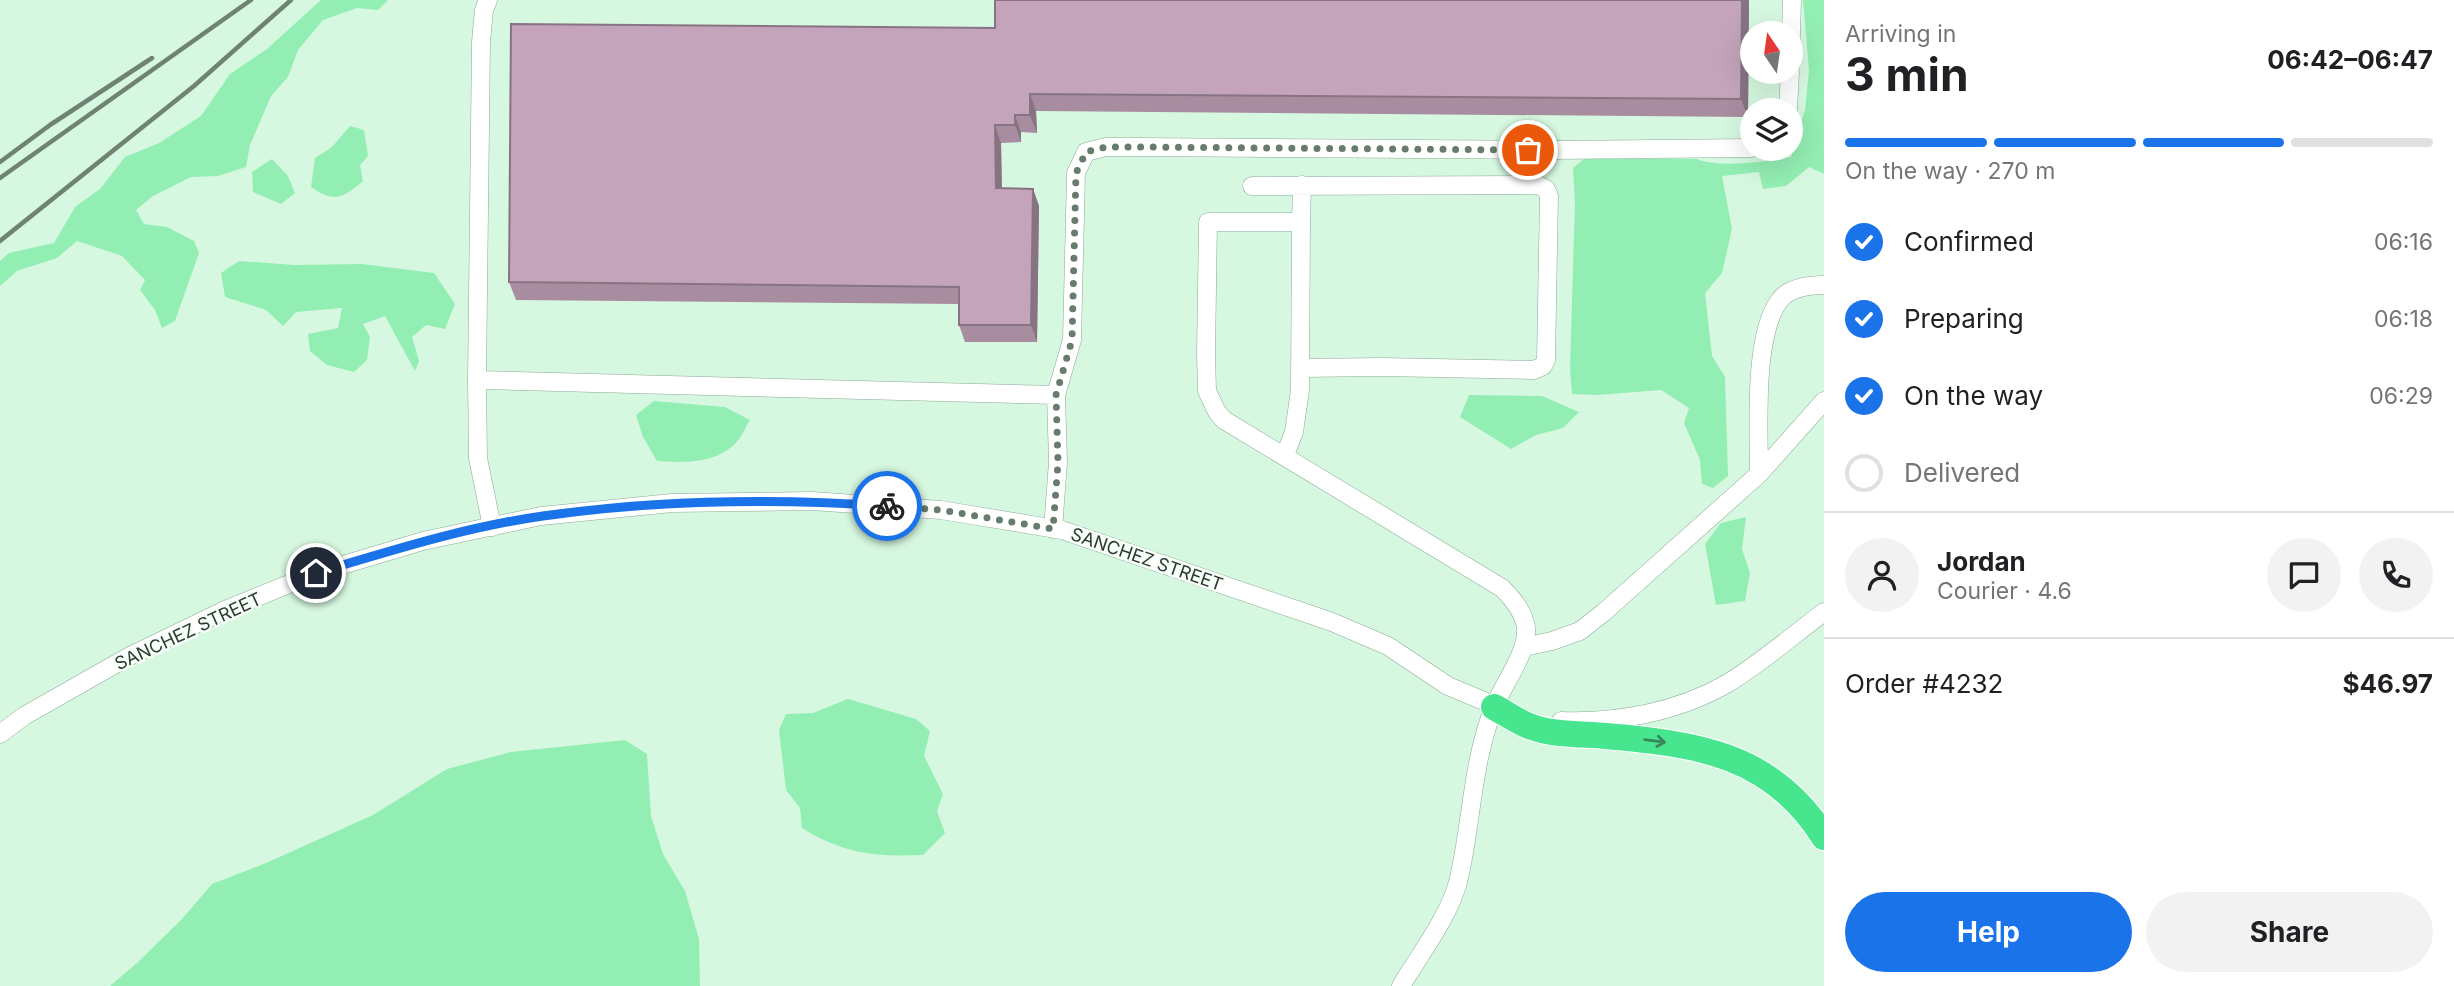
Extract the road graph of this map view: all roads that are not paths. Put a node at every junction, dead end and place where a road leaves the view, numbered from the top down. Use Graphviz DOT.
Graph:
graph roads {
  1 [pos="488,0"];
  2 [pos="1792,0"];
  3 [pos="1791,21"];
  4 [pos="1740,148"];
  5 [pos="1252,186"];
  6 [pos="1302,186"];
  7 [pos="1301,222"];
  8 [pos="1824,285"];
  9 [pos="1300,368"];
  10 [pos="477,380"];
  11 [pos="1056,395"];
  12 [pos="1824,401"];
  13 [pos="1285,455"];
  14 [pos="1759,474"];
  15 [pos="492,527"];
  16 [pos="1053,529"];
  17 [pos="1824,612"];
  18 [pos="1524,647"];
  19 [pos="1494,707"];
  20 [pos="0,734"];
  21 [pos="1824,837"];
  22 [pos="1401,986"];
  1 -- 10 [label="street"];
  2 -- 3 [label="street"];
  4 -- 11 [label="street"];
  5 -- 6 [label="street"];
  6 -- 7 [label="street"];
  6 -- 9 [label="street"];
  7 -- 9 [label="street"];
  7 -- 13 [label="street"];
  8 -- 14 [label="street"];
  9 -- 13 [label="street"];
  10 -- 11 [label="street"];
  10 -- 15 [label="street"];
  11 -- 16 [label="street"];
  12 -- 14 [label="street"];
  13 -- 18 [label="street"];
  14 -- 18 [label="street"];
  15 -- 16 [label="street, SANCHEZ STREET"];
  15 -- 20 [label="street, SANCHEZ STREET"];
  16 -- 19 [label="street, SANCHEZ STREET"];
  17 -- 19 [label="street, SANCHEZ STREET"];
  18 -- 19 [label="street"];
  19 -- 21 [label="highway, one-way"];
  19 -- 22 [label="street"];
}
